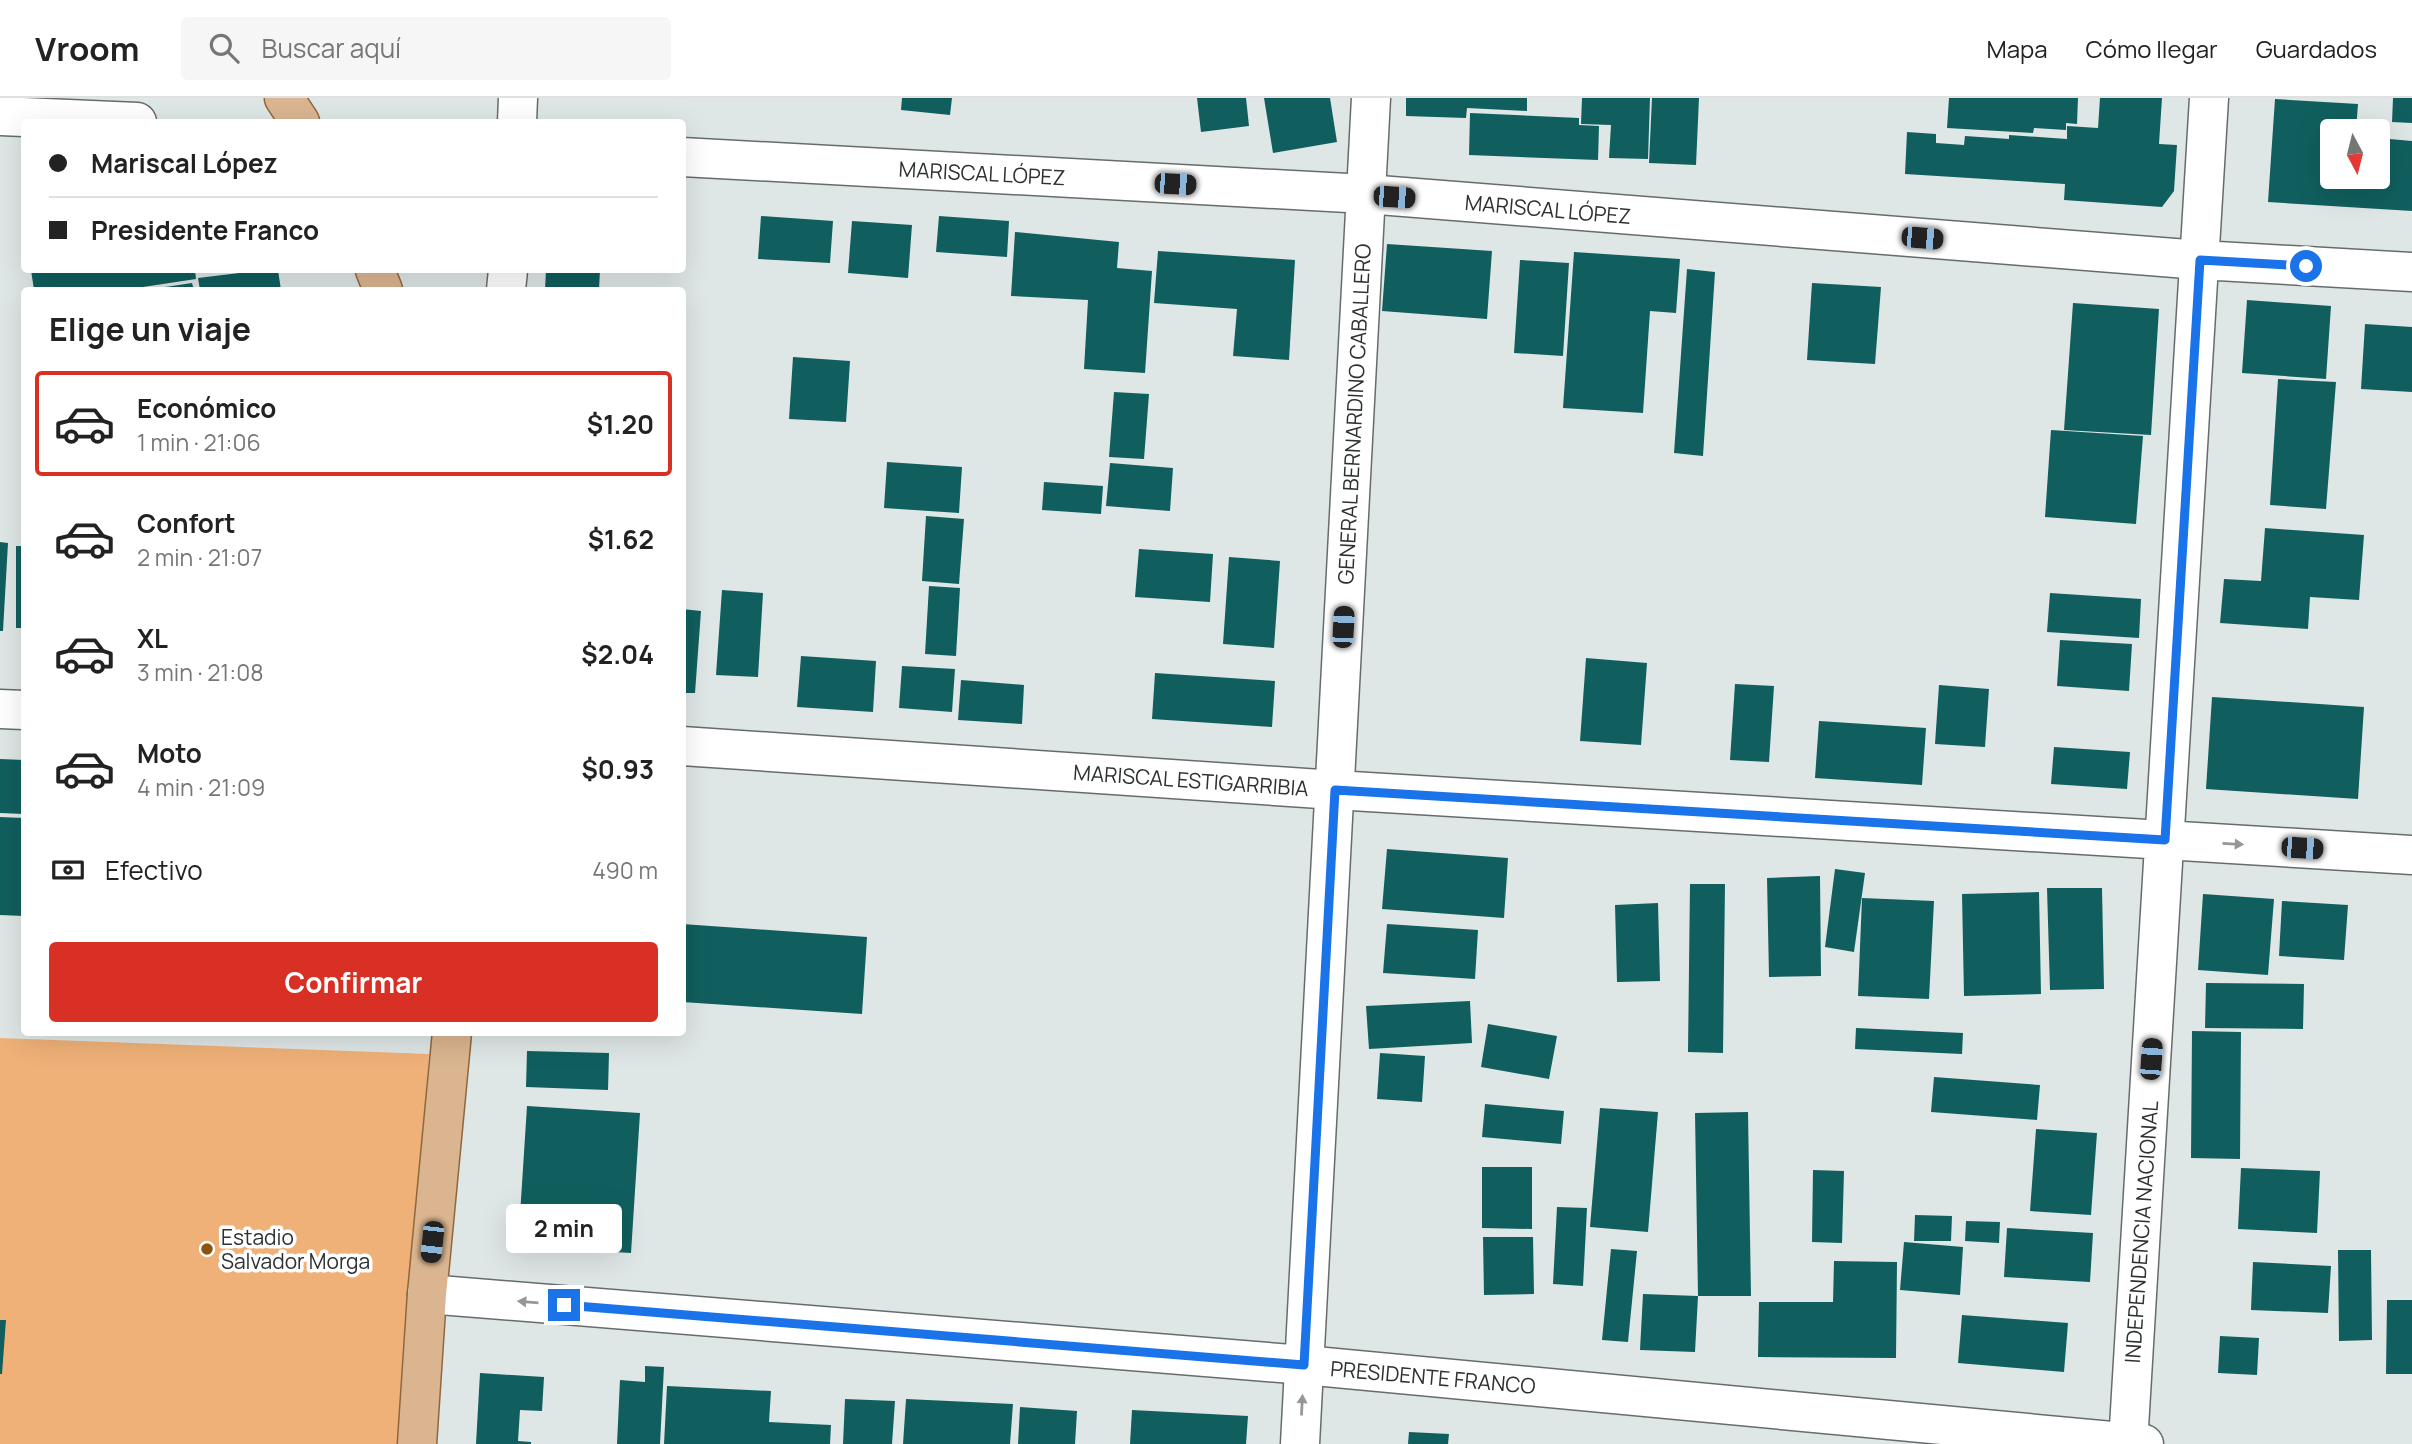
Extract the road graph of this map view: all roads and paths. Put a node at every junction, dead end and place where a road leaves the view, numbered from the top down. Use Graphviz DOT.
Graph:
graph roads {
  1 [pos="285,98"];
  2 [pos="518,98"];
  3 [pos="1371,98"];
  4 [pos="2209,98"];
  5 [pos="0,116"];
  6 [pos="69,119"];
  7 [pos="298,119"];
  8 [pos="517,119"];
  9 [pos="686,157"];
  10 [pos="1366,194"];
  11 [pos="2200,260"];
  12 [pos="2412,272"];
  13 [pos="0,709"];
  14 [pos="21,710"];
  15 [pos="686,746"];
  16 [pos="1335,790"];
  17 [pos="2165,840"];
  18 [pos="2412,855"];
  19 [pos="452,1036"];
  20 [pos="427,1294"];
  21 [pos="1304,1365"];
  22 [pos="417,1444"];
  23 [pos="1300,1444"];
  24 [pos="2133,1444"];
  1 -- 7 [label="main road"];
  2 -- 8 [label="street"];
  3 -- 10 [label="street, GENERAL BERNARDINO CABALLERO"];
  4 -- 11 [label="street, INDEPENDENCIA NACIONAL"];
  5 -- 6 [label="street"];
  9 -- 10 [label="street, MARISCAL LÓPEZ"];
  10 -- 11 [label="street, MARISCAL LÓPEZ"];
  10 -- 16 [label="street, GENERAL BERNARDINO CABALLERO"];
  11 -- 12 [label="street, MARISCAL LÓPEZ"];
  11 -- 17 [label="street, INDEPENDENCIA NACIONAL"];
  13 -- 14 [label="street"];
  15 -- 16 [label="street, MARISCAL ESTIGARRIBIA"];
  16 -- 17 [label="street, MARISCAL ESTIGARRIBIA"];
  16 -- 21 [label="street, GENERAL BERNARDINO CABALLERO"];
  17 -- 18 [label="street, MARISCAL ESTIGARRIBIA, one-way"];
  17 -- 24 [label="street, INDEPENDENCIA NACIONAL"];
  19 -- 20 [label="main road"];
  21 -- 20 [label="street, PRESIDENTE FRANCO, one-way"];
  20 -- 22 [label="main road"];
  23 -- 21 [label="street, GENERAL BERNARDINO CABALLERO, one-way"];
  21 -- 24 [label="street, PRESIDENTE FRANCO"];
}
